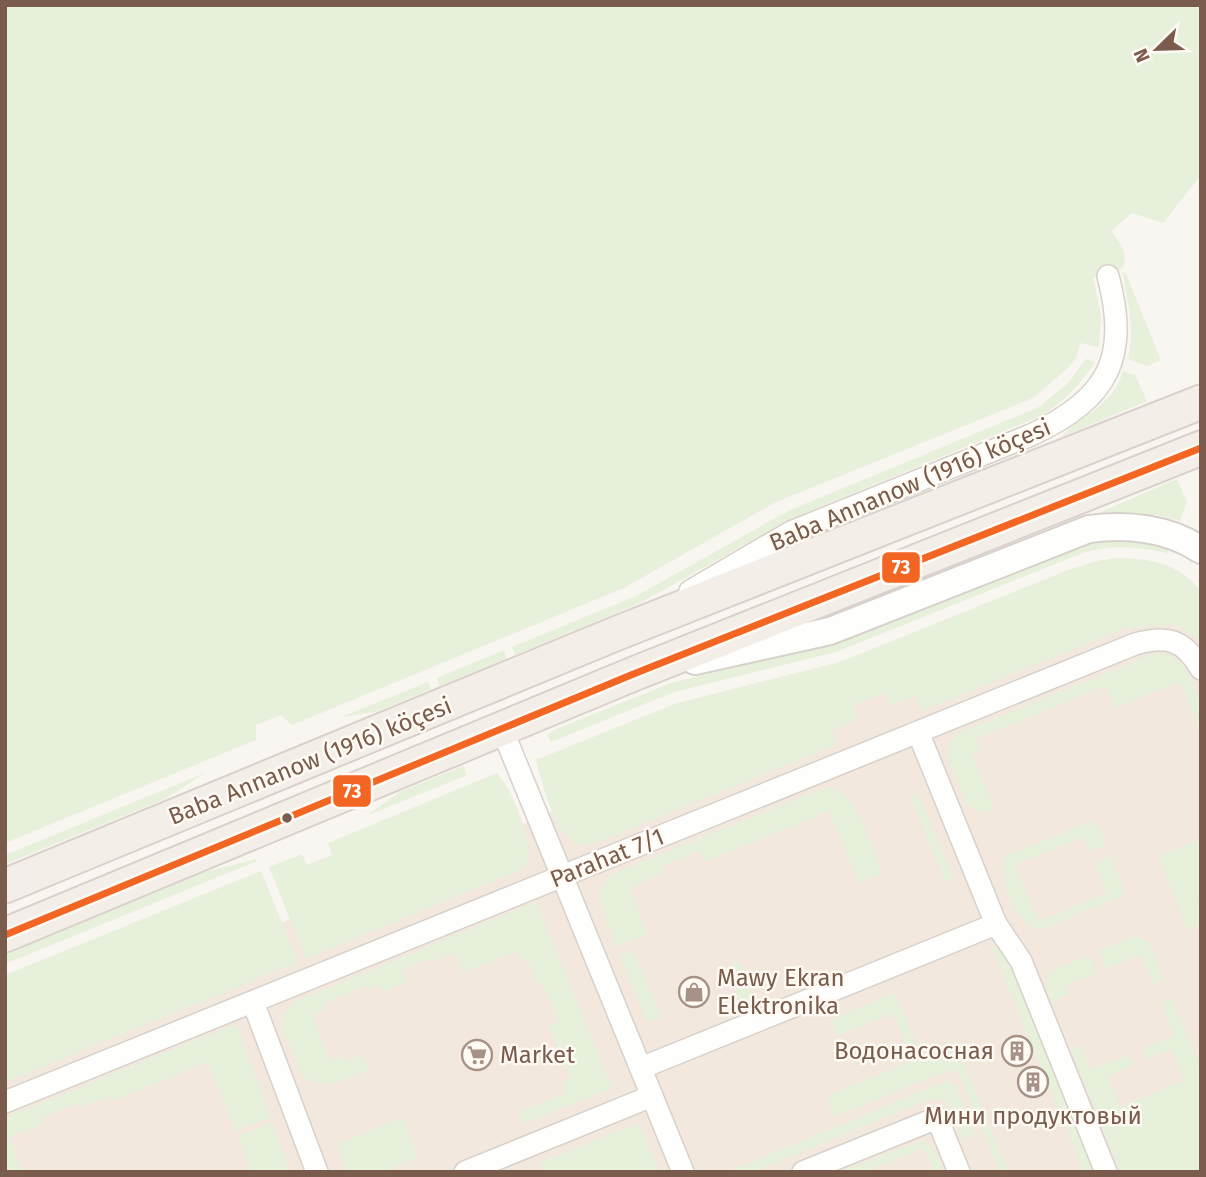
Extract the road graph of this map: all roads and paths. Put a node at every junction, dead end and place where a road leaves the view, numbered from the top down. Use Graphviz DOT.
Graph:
graph roads {
  1 [pos="1108,276"];
  2 [pos="1201,402"];
  3 [pos="1201,448"];
  4 [pos="1201,550"];
  5 [pos="615,634"];
  6 [pos="1201,669"];
  7 [pos="631,675"];
  8 [pos="502,729"];
  9 [pos="918,732"];
  10 [pos="563,876"];
  11 [pos="5,886"];
  12 [pos="996,924"];
  13 [pos="5,935"];
  14 [pos="253,1002"];
  15 [pos="641,1068"];
  16 [pos="652,1096"];
  17 [pos="5,1102"];
  18 [pos="317,1172"];
  19 [pos="466,1172"];
  20 [pos="683,1172"];
  21 [pos="803,1172"];
  22 [pos="959,1172"];
  23 [pos="1106,1172"];
  1 -- 5 [label="street, Baba Annanow (1916) köçesi"];
  2 -- 5 [label="main road, Baba Annanow (1916) köçesi"];
  3 -- 7 [label="main road, Baba Annanow (1916) köçesi"];
  4 -- 7 [label="street"];
  5 -- 11 [label="main road, Baba Annanow (1916) köçesi"];
  6 -- 9 [label="street, Parahat 7/1"];
  7 -- 8 [label="main road, Baba Annanow (1916) köçesi"];
  8 -- 10 [label="street"];
  8 -- 13 [label="main road, Baba Annanow (1916) köçesi"];
  9 -- 10 [label="street, Parahat 7/1"];
  9 -- 12 [label="street"];
  10 -- 14 [label="street, Parahat 7/1"];
  10 -- 15 [label="street"];
  12 -- 15 [label="street"];
  12 -- 23 [label="street"];
  14 -- 17 [label="street, Parahat 7/1"];
  14 -- 18 [label="street"];
  15 -- 16 [label="street"];
  16 -- 19 [label="street"];
  16 -- 20 [label="street"];
  21 -- 22 [label="street"];
}
